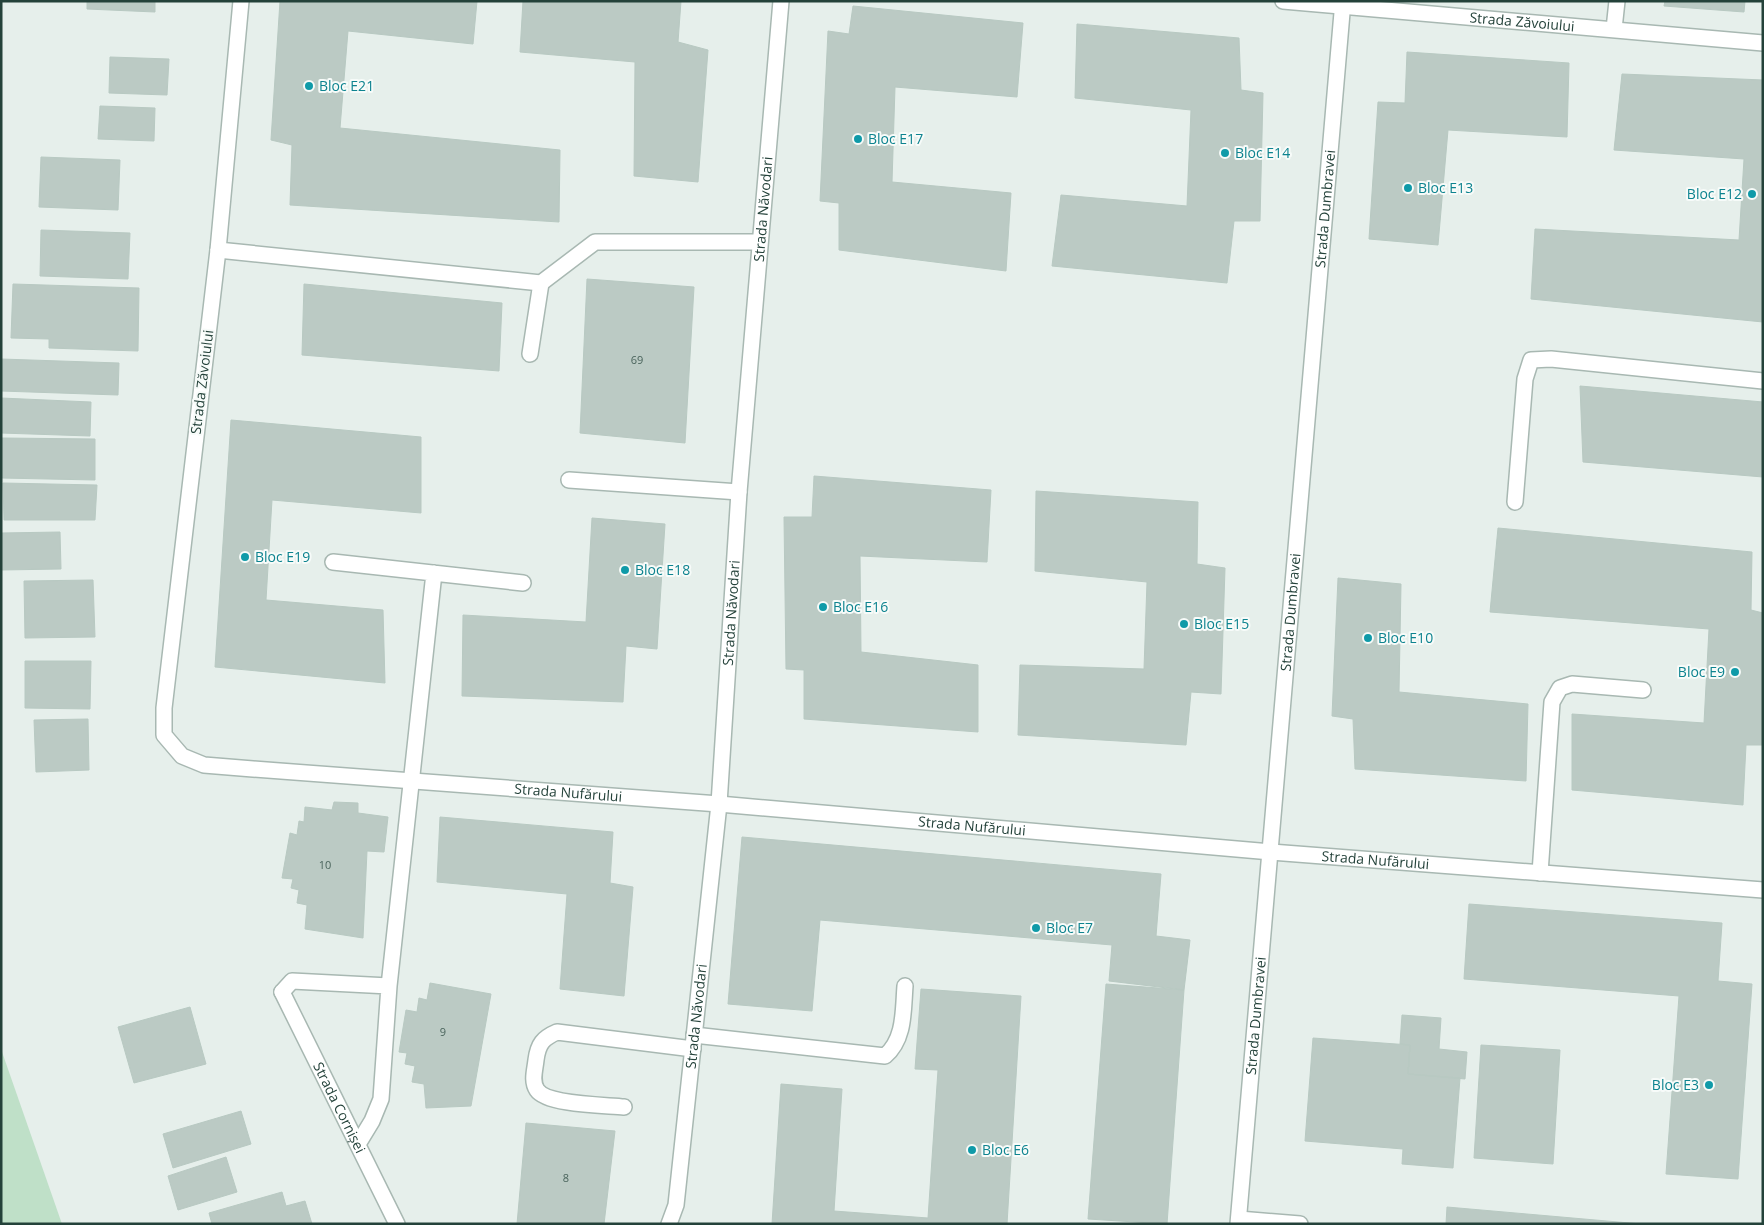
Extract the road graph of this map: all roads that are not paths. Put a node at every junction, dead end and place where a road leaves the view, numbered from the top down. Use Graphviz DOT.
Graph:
graph roads {
  1 [pos="241,1"];
  2 [pos="781,1"];
  3 [pos="1282,1"];
  4 [pos="1617,1"];
  5 [pos="1343,4"];
  6 [pos="1614,29"];
  7 [pos="1763,42"];
  8 [pos="759,242"];
  9 [pos="218,250"];
  10 [pos="541,283"];
  11 [pos="530,354"];
  12 [pos="1763,381"];
  13 [pos="569,480"];
  14 [pos="739,492"];
  15 [pos="1515,502"];
  16 [pos="333,562"];
  17 [pos="434,573"];
  18 [pos="523,583"];
  19 [pos="1643,690"];
  20 [pos="182,756"];
  21 [pos="412,780"];
  22 [pos="719,804"];
  23 [pos="1270,852"];
  24 [pos="1540,873"];
  25 [pos="1763,890"];
  26 [pos="389,986"];
  27 [pos="905,986"];
  28 [pos="693,1042"];
  29 [pos="624,1107"];
  30 [pos="358,1144"];
  31 [pos="1239,1222"];
  32 [pos="397,1224"];
  33 [pos="669,1224"];
  34 [pos="1300,1224"];
  1 -- 9 [label="street, Strada Zăvoiului"];
  2 -- 8 [label="street, Strada Năvodari"];
  3 -- 5 [label="street, Strada Zăvoiului"];
  4 -- 6 [label="street"];
  5 -- 6 [label="street, Strada Zăvoiului"];
  5 -- 23 [label="street, Strada Dumbravei"];
  6 -- 7 [label="street, Strada Zăvoiului"];
  8 -- 10 [label="street"];
  8 -- 14 [label="street, Strada Năvodari"];
  9 -- 10 [label="street"];
  9 -- 20 [label="street, Strada Zăvoiului"];
  10 -- 11 [label="street"];
  12 -- 15 [label="street"];
  13 -- 14 [label="street"];
  14 -- 22 [label="street, Strada Năvodari"];
  16 -- 17 [label="street"];
  17 -- 18 [label="street"];
  17 -- 21 [label="street"];
  19 -- 24 [label="street"];
  20 -- 21 [label="street, Strada Nufărului"];
  21 -- 22 [label="street, Strada Nufărului"];
  21 -- 26 [label="street"];
  22 -- 23 [label="street, Strada Nufărului"];
  22 -- 28 [label="street, Strada Năvodari"];
  23 -- 24 [label="street, Strada Nufărului"];
  23 -- 31 [label="street, Strada Dumbravei"];
  24 -- 25 [label="street, Strada Nufărului"];
  26 -- 30 [label="street"];
  26 -- 30 [label="street, Strada Cornișei"];
  27 -- 28 [label="street"];
  28 -- 29 [label="street"];
  28 -- 33 [label="street, Strada Năvodari"];
  30 -- 32 [label="street, Strada Cornișei"];
  31 -- 34 [label="street"];
}
